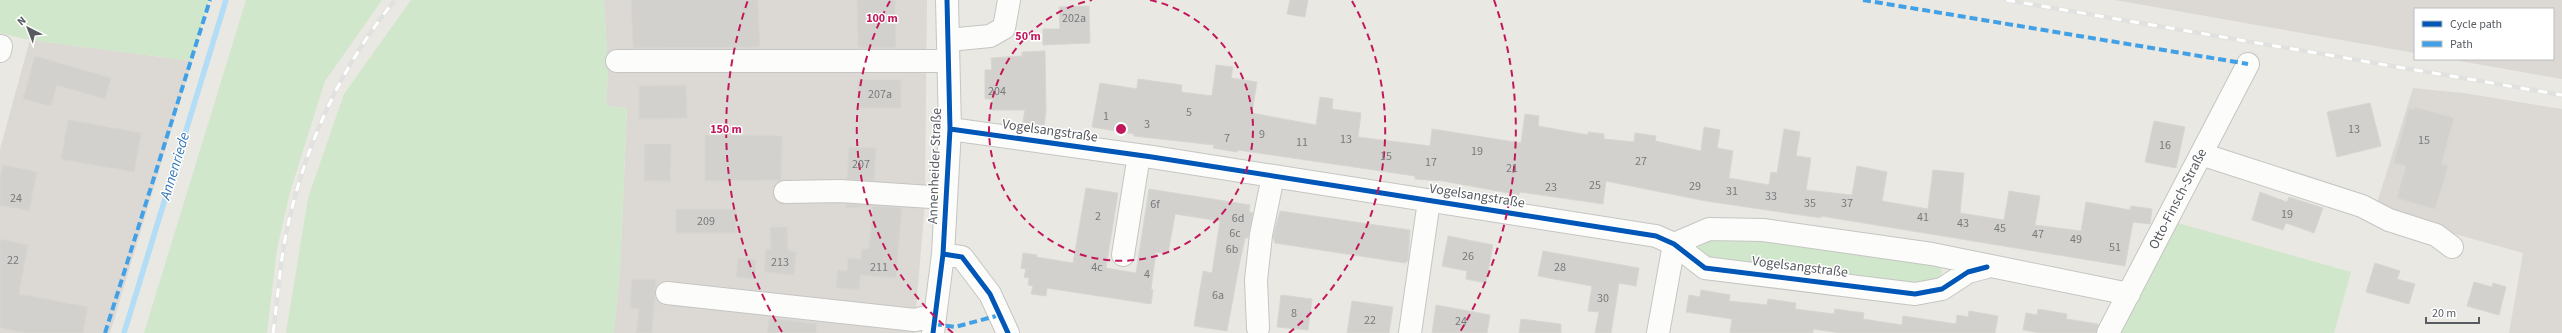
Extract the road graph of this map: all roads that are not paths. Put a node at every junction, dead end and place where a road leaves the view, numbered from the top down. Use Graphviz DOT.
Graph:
graph roads {
  1 [pos="947,0"];
  2 [pos="1009,0"];
  3 [pos="948,50"];
  4 [pos="617,61"];
  5 [pos="2248,64"];
  6 [pos="950,129"];
  7 [pos="2201,154"];
  8 [pos="1139,155"];
  9 [pos="1273,176"];
  10 [pos="785,192"];
  11 [pos="946,198"];
  12 [pos="1429,200"];
  13 [pos="1674,244"];
  14 [pos="2452,247"];
  15 [pos="943,254"];
  16 [pos="1123,255"];
  17 [pos="1987,267"];
  18 [pos="667,293"];
  19 [pos="2129,294"];
  20 [pos="934,324"];
  21 [pos="1258,328"];
  22 [pos="1008,333"];
  23 [pos="1410,333"];
  24 [pos="1658,333"];
  25 [pos="2108,333"];
  1 -- 3 [label="street, Annenheider Straße"];
  2 -- 3 [label="street"];
  3 -- 4 [label="street"];
  3 -- 6 [label="street, Annenheider Straße"];
  5 -- 7 [label="street, Otto-Finsch-Straße"];
  6 -- 8 [label="street, Vogelsangstraße"];
  6 -- 11 [label="street, Annenheider Straße"];
  7 -- 14 [label="street"];
  7 -- 19 [label="street, Otto-Finsch-Straße"];
  8 -- 9 [label="street, Vogelsangstraße"];
  8 -- 16 [label="street"];
  9 -- 12 [label="street, Vogelsangstraße"];
  9 -- 21 [label="street"];
  10 -- 11 [label="street"];
  11 -- 15 [label="street, Annenheider Straße"];
  12 -- 13 [label="street, Vogelsangstraße"];
  12 -- 23 [label="street"];
  13 -- 17 [label="street, Vogelsangstraße"];
  13 -- 17 [label="street, Vogelsangstraße"];
  13 -- 24 [label="street"];
  15 -- 20 [label="street, Annenheider Straße"];
  15 -- 22 [label="street"];
  17 -- 19 [label="street, Vogelsangstraße"];
  18 -- 20 [label="street"];
  19 -- 25 [label="street, Otto-Finsch-Straße"];
}
